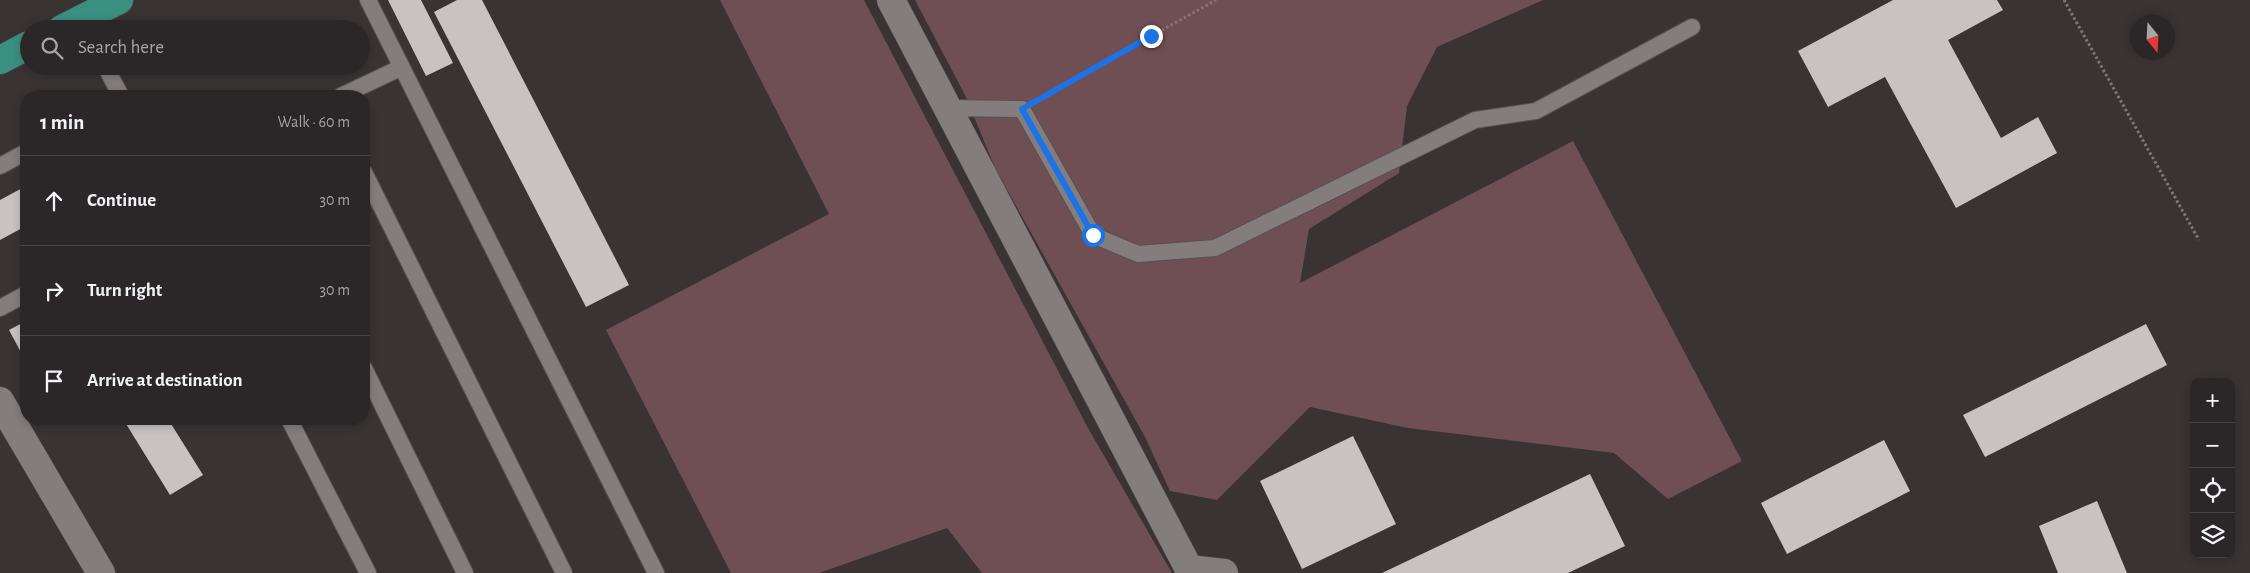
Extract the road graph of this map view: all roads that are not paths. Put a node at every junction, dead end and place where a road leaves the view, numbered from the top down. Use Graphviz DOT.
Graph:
graph roads {
  1 [pos="119,0"];
  2 [pos="368,0"];
  3 [pos="891,0"];
  4 [pos="86,20"];
  5 [pos="1692,27"];
  6 [pos="20,50"];
  7 [pos="0,60"];
  8 [pos="400,68"];
  9 [pos="110,75"];
  10 [pos="118,90"];
  11 [pos="354,90"];
  12 [pos="947,108"];
  13 [pos="20,155"];
  14 [pos="0,166"];
  15 [pos="370,184"];
  16 [pos="20,296"];
  17 [pos="2,304"];
  18 [pos="370,380"];
  19 [pos="0,401"];
  20 [pos="292,425"];
  21 [pos="101,573"];
  22 [pos="368,573"];
  23 [pos="465,573"];
  24 [pos="564,573"];
  25 [pos="656,573"];
  26 [pos="1224,573"];
  1 -- 4 [label="main road"];
  2 -- 8 [label="lane"];
  3 -- 12 [label="street"];
  5 -- 12 [label="lane"];
  6 -- 7 [label="main road"];
  8 -- 11 [label="lane"];
  8 -- 25 [label="lane"];
  9 -- 10 [label="lane"];
  12 -- 26 [label="street"];
  13 -- 14 [label="lane"];
  15 -- 24 [label="lane"];
  16 -- 17 [label="lane"];
  18 -- 23 [label="lane"];
  19 -- 21 [label="street"];
  20 -- 22 [label="lane"];
}
